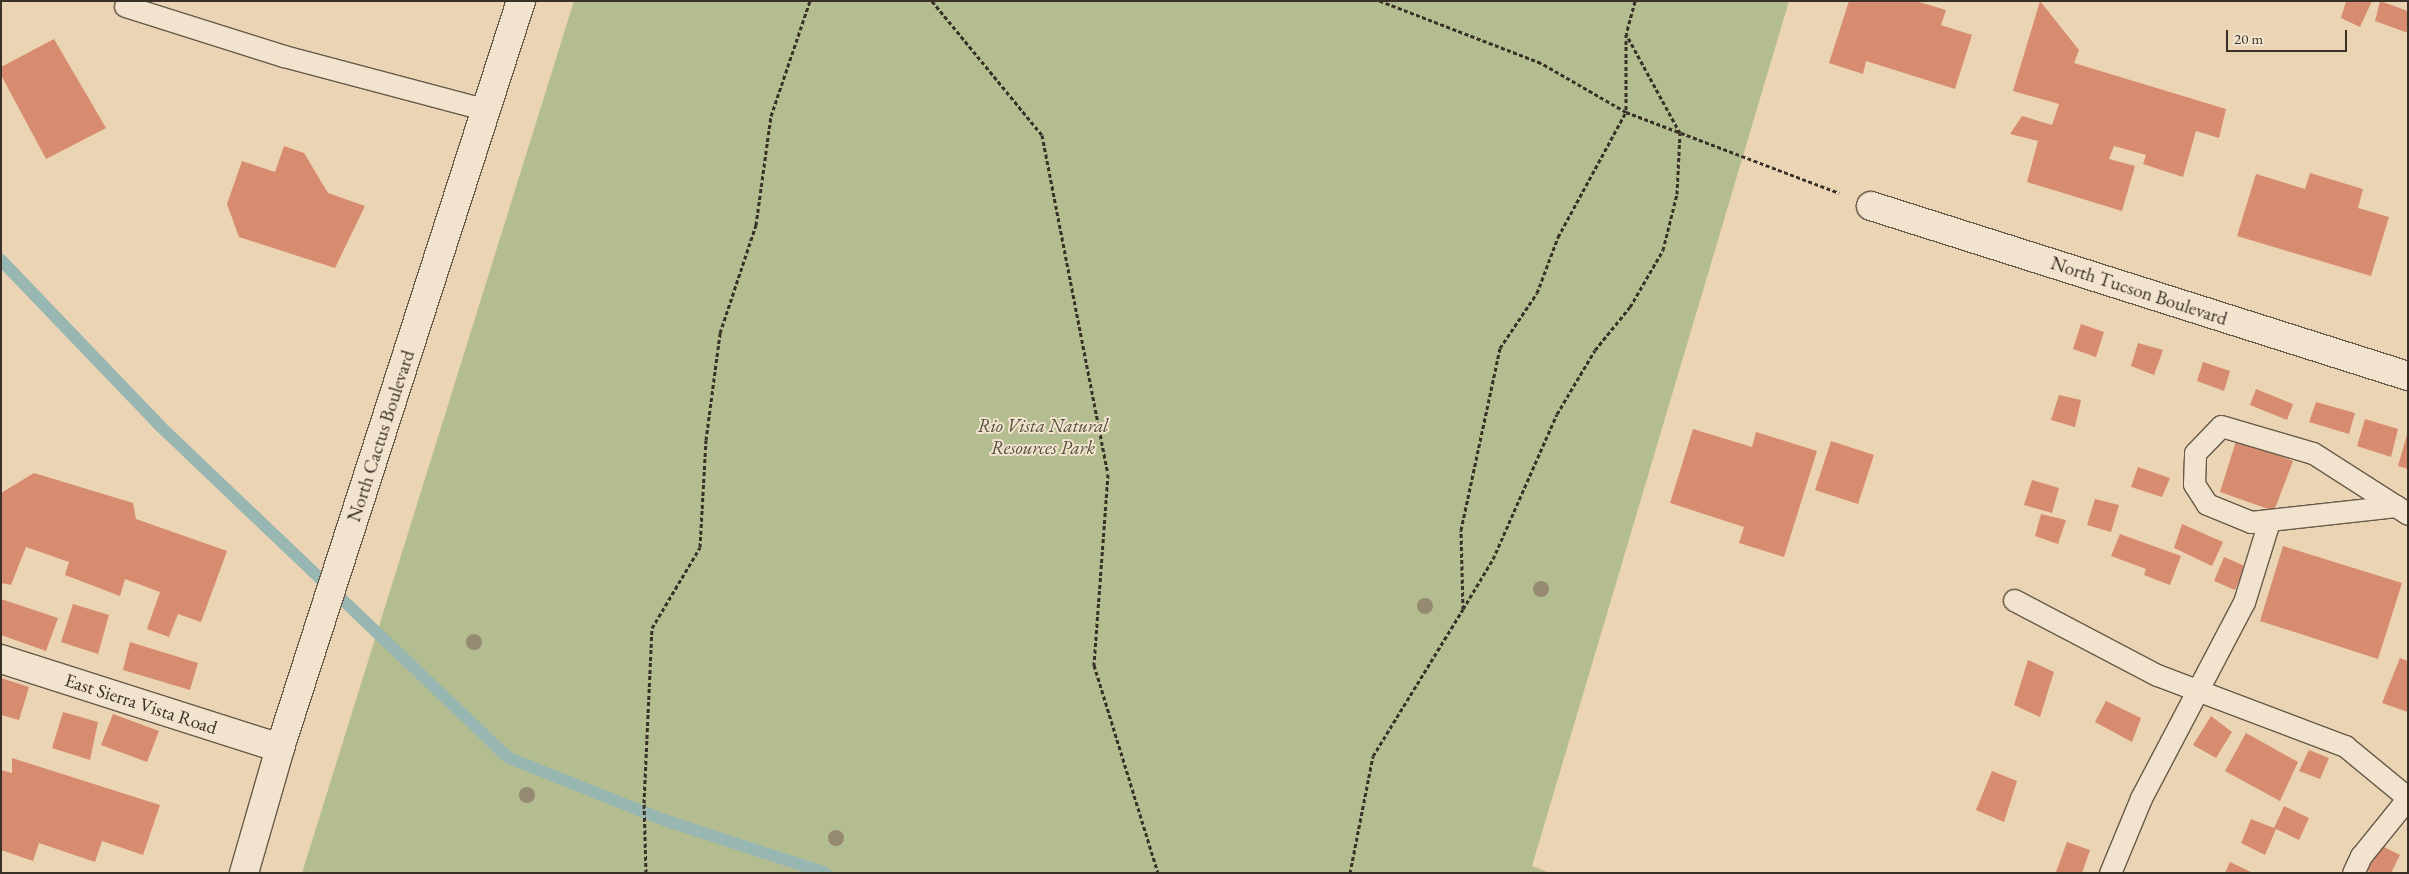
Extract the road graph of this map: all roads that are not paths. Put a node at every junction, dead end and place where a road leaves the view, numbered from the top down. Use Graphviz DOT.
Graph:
graph roads {
  1 [pos="522,1"];
  2 [pos="125,6"];
  3 [pos="487,110"];
  4 [pos="1871,206"];
  5 [pos="2408,376"];
  6 [pos="2402,510"];
  7 [pos="2268,520"];
  8 [pos="2014,600"];
  9 [pos="1,659"];
  10 [pos="2198,690"];
  11 [pos="280,748"];
  12 [pos="2408,798"];
  13 [pos="244,873"];
  14 [pos="2110,873"];
  15 [pos="2353,873"];
  1 -- 3 [label="street, North Cactus Boulevard"];
  2 -- 3 [label="lane"];
  3 -- 11 [label="street, North Cactus Boulevard"];
  4 -- 5 [label="street, North Tucson Boulevard"];
  6 -- 7 [label="lane"];
  6 -- 7 [label="lane"];
  7 -- 10 [label="lane"];
  8 -- 10 [label="lane"];
  9 -- 11 [label="street, East Sierra Vista Road"];
  10 -- 12 [label="lane"];
  10 -- 14 [label="lane"];
  11 -- 13 [label="street, North Cactus Boulevard"];
  12 -- 15 [label="lane"];
}
